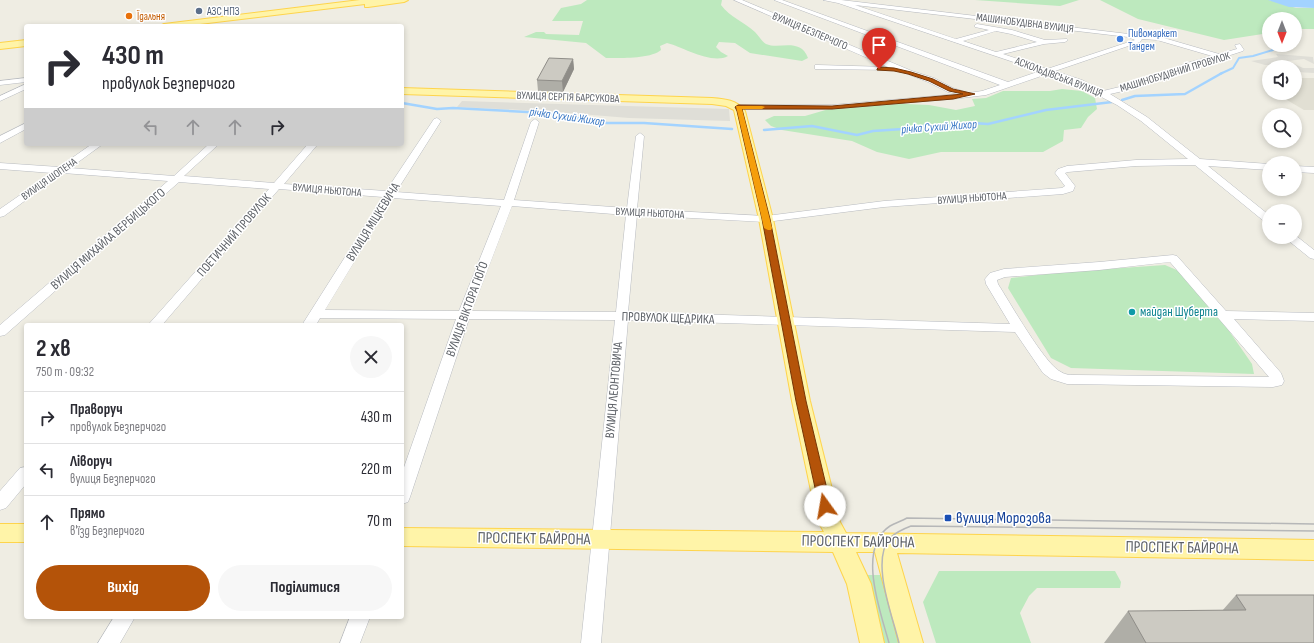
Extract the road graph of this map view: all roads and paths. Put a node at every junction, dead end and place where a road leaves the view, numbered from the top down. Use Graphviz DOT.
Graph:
graph roads {
  1 [pos="378,0"];
  2 [pos="404,0"];
  3 [pos="737,0"];
  4 [pos="777,0"];
  5 [pos="826,0"];
  6 [pos="840,2"];
  7 [pos="180,24"];
  8 [pos="213,24"];
  9 [pos="977,26"];
  10 [pos="995,30"];
  11 [pos="1137,37"];
  12 [pos="1065,40"];
  13 [pos="955,41"];
  14 [pos="1045,42"];
  15 [pos="1238,45"];
  16 [pos="0,46"];
  17 [pos="24,47"];
  18 [pos="24,47"];
  19 [pos="0,51"];
  20 [pos="996,54"];
  21 [pos="1221,57"];
  22 [pos="818,67"];
  23 [pos="1047,72"];
  24 [pos="909,73"];
  25 [pos="24,80"];
  26 [pos="0,83"];
  27 [pos="1006,84"];
  28 [pos="24,87"];
  29 [pos="404,91"];
  30 [pos="1103,93"];
  31 [pos="973,94"];
  32 [pos="0,99"];
  33 [pos="736,106"];
  34 [pos="438,121"];
  35 [pos="535,122"];
  36 [pos="24,127"];
  37 [pos="640,136"];
  38 [pos="0,140"];
  39 [pos="95,146"];
  40 [pos="212,146"];
  41 [pos="311,146"];
  42 [pos="1196,162"];
  43 [pos="0,166"];
  44 [pos="1262,167"];
  45 [pos="1302,169"];
  46 [pos="1314,170"];
  47 [pos="59,171"];
  48 [pos="175,180"];
  49 [pos="277,186"];
  50 [pos="389,195"];
  51 [pos="508,202"];
  52 [pos="632,212"];
  53 [pos="0,214"];
  54 [pos="1262,214"];
  55 [pos="766,219"];
  56 [pos="1299,244"];
  57 [pos="1314,256"];
  58 [pos="316,314"];
  59 [pos="464,315"];
  60 [pos="1224,315"];
  61 [pos="620,316"];
  62 [pos="1314,318"];
  63 [pos="785,322"];
  64 [pos="157,323"];
  65 [pos="310,323"];
  66 [pos="1019,328"];
  67 [pos="0,332"];
  68 [pos="24,475"];
  69 [pos="404,491"];
  70 [pos="0,502"];
  71 [pos="0,533"];
  72 [pos="24,533"];
  73 [pos="404,537"];
  74 [pos="601,539"];
  75 [pos="839,542"];
  76 [pos="883,542"];
  77 [pos="1314,550"];
  78 [pos="124,619"];
  79 [pos="359,619"];
  80 [pos="108,643"];
  81 [pos="350,643"];
  82 [pos="591,643"];
  83 [pos="872,643"];
  84 [pos="911,643"];
  1 -- 7 [label="main road"];
  2 -- 8 [label="main road"];
  3 -- 24 [label="street, ВУЛИЦЯ БЕЗПЕРЧОГО"];
  4 -- 27 [label="street"];
  5 -- 6 [label="street, МАШИНОБУДІВНА ВУЛИЦЯ"];
  6 -- 11 [label="street, МАШИНОБУДІВНА ВУЛИЦЯ"];
  6 -- 13 [label="street, АСКОЛЬДІВСЬКА ВУЛИЦЯ"];
  9 -- 10 [label="street"];
  10 -- 13 [label="street"];
  10 -- 14 [label="street"];
  11 -- 21 [label="street, МАШИНОБУДІВНА ВУЛИЦЯ"];
  11 -- 23 [label="street"];
  12 -- 14 [label="street"];
  13 -- 20 [label="street, АСКОЛЬДІВСЬКА ВУЛИЦЯ"];
  14 -- 20 [label="street"];
  15 -- 21 [label="street, МАШИНОБУДІВНИЙ ПРОВУЛОК"];
  16 -- 17 [label="main road"];
  18 -- 19 [label="main road"];
  20 -- 23 [label="street, АСКОЛЬДІВСЬКА ВУЛИЦЯ"];
  21 -- 30 [label="street, МАШИНОБУДІВНИЙ ПРОВУЛОК"];
  22 -- 24 [label="street"];
  23 -- 27 [label="street"];
  23 -- 30 [label="street, АСКОЛЬДІВСЬКА ВУЛИЦЯ"];
  24 -- 31 [label="street, ВУЛИЦЯ БЕЗПЕРЧОГО"];
  25 -- 26 [label="street"];
  27 -- 31 [label="street"];
  28 -- 32 [label="street"];
  29 -- 33 [label="main road, ВУЛИЦЯ СЕРГІЯ БАРСУКОВА"];
  30 -- 42 [label="street, АСКОЛЬДІВСЬКА ВУЛИЦЯ"];
  31 -- 33 [label="street"];
  33 -- 55 [label="main road"];
  34 -- 50 [label="street, ВУЛИЦЯ МІЦКЕВИЧА"];
  35 -- 51 [label="street, ВУЛИЦЯ ВІКТОРА ГЮҐО"];
  36 -- 38 [label="street"];
  37 -- 52 [label="street, ВУЛИЦЯ ЛЕОНТОВИЧА"];
  39 -- 47 [label="street, ВУЛИЦЯ ШОПЕНА"];
  40 -- 48 [label="street, ВУЛИЦЯ МИХАЙЛА ВЕРБИЦЬКОГО"];
  41 -- 49 [label="street, ПОЕТИЧНИЙ ПРОВУЛОК"];
  42 -- 44 [label="street, ВУЛИЦЯ НЬЮТОНА"];
  42 -- 54 [label="street, АСКОЛЬДІВСЬКА ВУЛИЦЯ"];
  42 -- 55 [label="street, ВУЛИЦЯ НЬЮТОНА"];
  43 -- 47 [label="street, ВУЛИЦЯ НЬЮТОНА"];
  45 -- 46 [label="street"];
  47 -- 48 [label="street, ВУЛИЦЯ НЬЮТОНА"];
  47 -- 53 [label="street, ВУЛИЦЯ ШОПЕНА"];
  48 -- 49 [label="street, ВУЛИЦЯ НЬЮТОНА"];
  48 -- 67 [label="street, ВУЛИЦЯ МИХАЙЛА ВЕРБИЦЬКОГО"];
  49 -- 50 [label="street, ВУЛИЦЯ НЬЮТОНА"];
  49 -- 64 [label="street, ПОЕТИЧНИЙ ПРОВУЛОК"];
  50 -- 51 [label="street, ВУЛИЦЯ НЬЮТОНА"];
  50 -- 58 [label="street, ВУЛИЦЯ МІЦКЕВИЧА"];
  51 -- 52 [label="street, ВУЛИЦЯ НЬЮТОНА"];
  51 -- 59 [label="street, ВУЛИЦЯ ВІКТОРА ГЮҐО"];
  52 -- 55 [label="street, ВУЛИЦЯ НЬЮТОНА"];
  52 -- 61 [label="street, ВУЛИЦЯ ЛЕОНТОВИЧА"];
  55 -- 63 [label="main road"];
  56 -- 57 [label="street"];
  58 -- 59 [label="street, ПРОВУЛОК ЩЕДРИКА"];
  58 -- 65 [label="street, ВУЛИЦЯ МІЦКЕВИЧА"];
  59 -- 61 [label="street, ПРОВУЛОК ЩЕДРИКА"];
  59 -- 69 [label="street, ВУЛИЦЯ ВІКТОРА ГЮҐО"];
  60 -- 62 [label="street"];
  60 -- 66 [label="street"];
  60 -- 66 [label="street"];
  61 -- 63 [label="street, ПРОВУЛОК ЩЕДРИКА"];
  61 -- 74 [label="street, ВУЛИЦЯ ЛЕОНТОВИЧА"];
  63 -- 66 [label="street, ПРОВУЛОК ЩЕДРИКА"];
  63 -- 75 [label="main road"];
  68 -- 70 [label="street"];
  71 -- 72 [label="main road"];
  73 -- 74 [label="main road, ПРОСПЕКТ БАЙРОНА"];
  74 -- 75 [label="main road, ПРОСПЕКТ БАЙРОНА"];
  74 -- 82 [label="street, ВУЛИЦЯ ЛЕОНТОВИЧА"];
  75 -- 76 [label="main road, ПРОСПЕКТ БАЙРОНА"];
  75 -- 83 [label="main road"];
  76 -- 77 [label="main road, ПРОСПЕКТ БАЙРОНА"];
  76 -- 84 [label="main road"];
  78 -- 80 [label="street"];
  79 -- 81 [label="street"];
}
